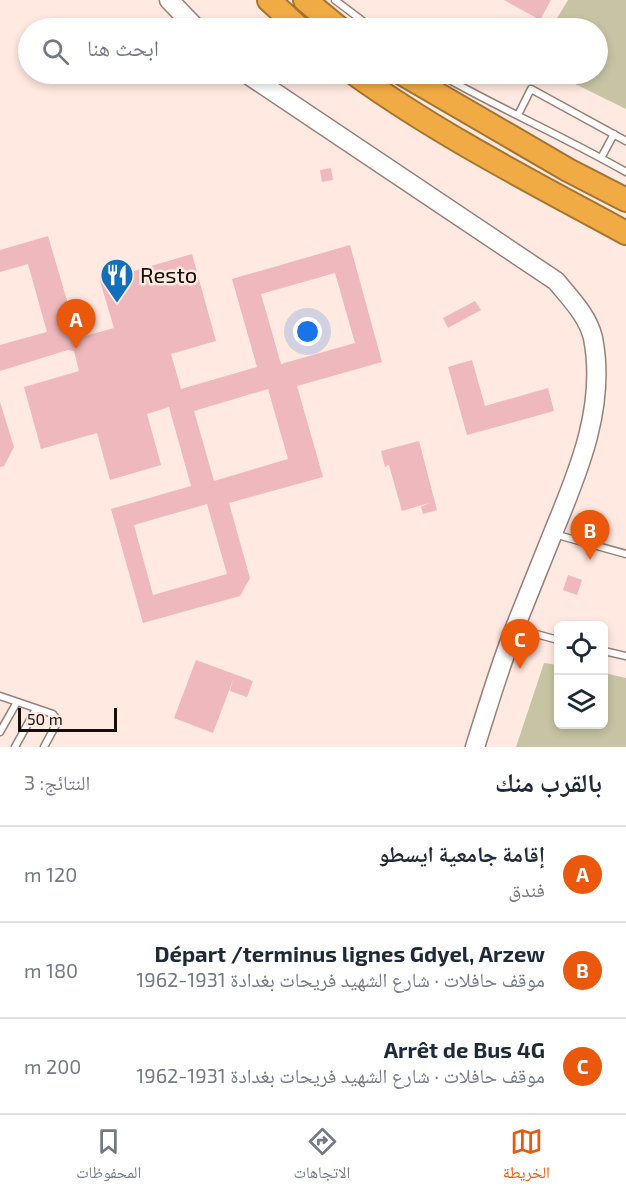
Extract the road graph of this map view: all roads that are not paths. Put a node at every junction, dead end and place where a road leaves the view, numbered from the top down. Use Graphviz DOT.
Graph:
graph roads {
  1 [pos="169,0"];
  2 [pos="269,0"];
  3 [pos="304,0"];
  4 [pos="335,0"];
  5 [pos="186,18"];
  6 [pos="288,18"];
  7 [pos="326,18"];
  8 [pos="359,18"];
  9 [pos="262,84"];
  10 [pos="370,84"];
  11 [pos="420,84"];
  12 [pos="459,84"];
  13 [pos="518,115"];
  14 [pos="614,134"];
  15 [pos="626,141"];
  16 [pos="601,158"];
  17 [pos="626,172"];
  18 [pos="626,200"];
  19 [pos="626,233"];
  20 [pos="553,534"];
  21 [pos="626,554"];
  22 [pos="515,628"];
  23 [pos="554,639"];
  24 [pos="608,652"];
  25 [pos="626,656"];
  26 [pos="0,696"];
  27 [pos="17,702"];
  28 [pos="36,708"];
  29 [pos="0,732"];
  30 [pos="15,747"];
  31 [pos="44,747"];
  32 [pos="476,747"];
  1 -- 5 [label="main road"];
  2 -- 6 [label="highway"];
  3 -- 7 [label="highway"];
  4 -- 8 [label="lane"];
  9 -- 20 [label="main road"];
  10 -- 19 [label="highway"];
  11 -- 18 [label="highway"];
  12 -- 13 [label="lane"];
  13 -- 14 [label="lane"];
  13 -- 16 [label="lane"];
  14 -- 15 [label="lane"];
  14 -- 16 [label="lane"];
  16 -- 17 [label="lane"];
  20 -- 21 [label="lane"];
  20 -- 22 [label="main road"];
  22 -- 23 [label="lane"];
  22 -- 32 [label="main road"];
  24 -- 25 [label="lane"];
  26 -- 27 [label="lane"];
  27 -- 28 [label="lane"];
  27 -- 29 [label="lane"];
  28 -- 30 [label="lane"];
  28 -- 31 [label="lane"];
}
